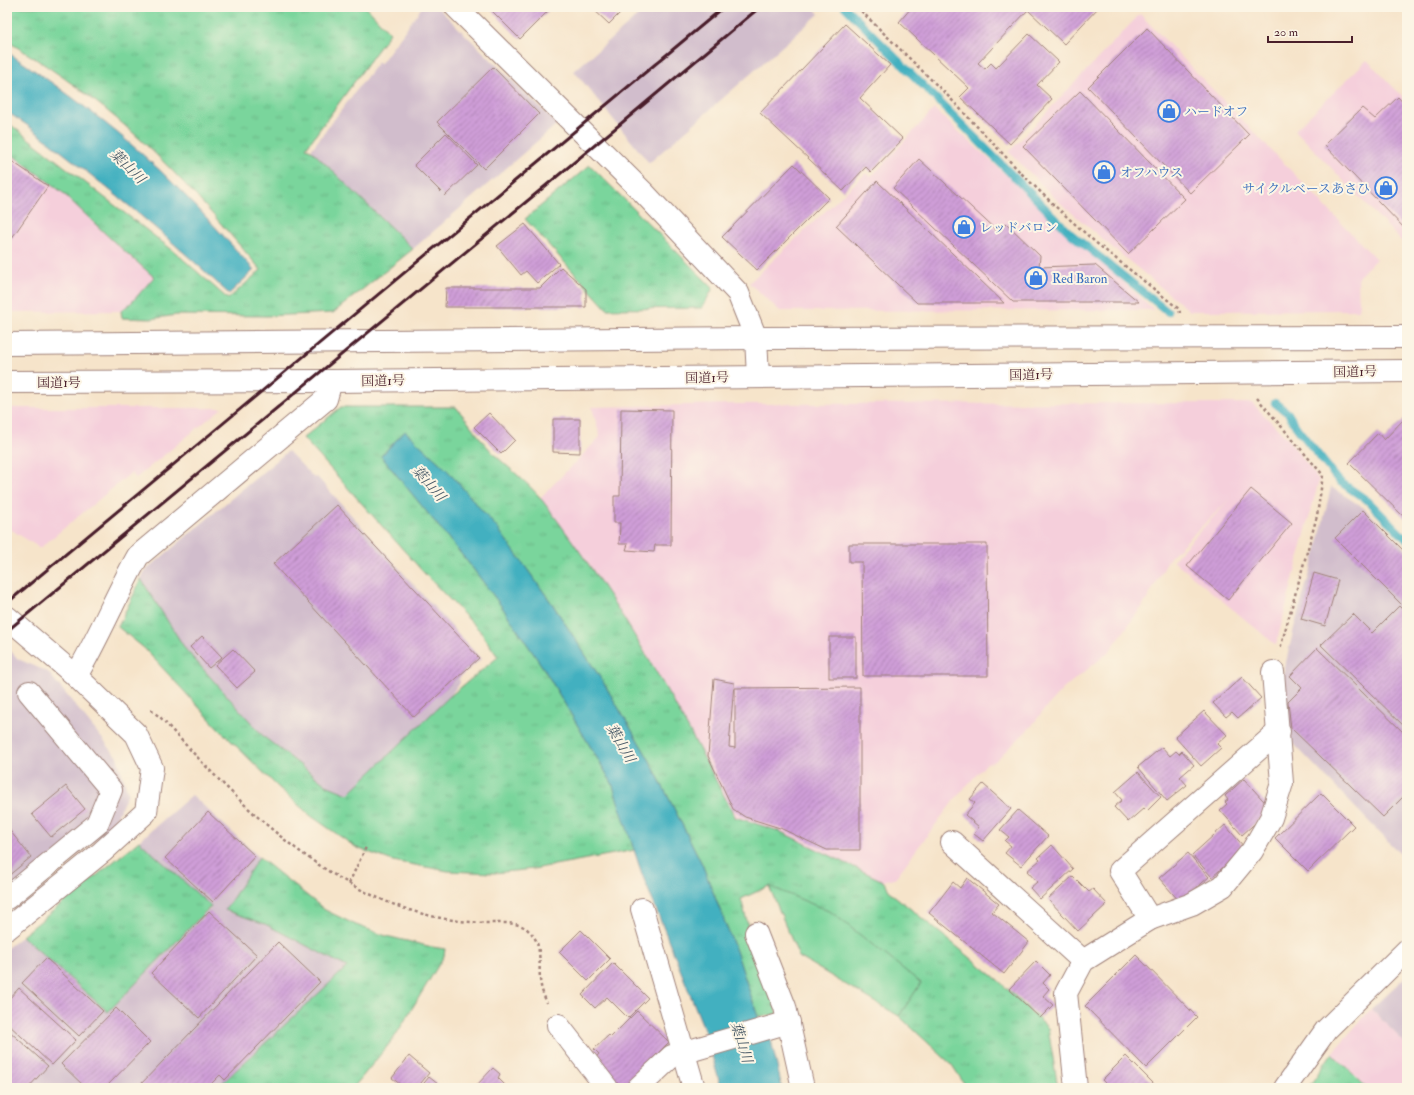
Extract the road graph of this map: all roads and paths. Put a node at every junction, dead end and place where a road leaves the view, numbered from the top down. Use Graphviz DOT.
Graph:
graph roads {
  1 [pos="456,7"];
  2 [pos="857,7"];
  3 [pos="1181,317"];
  4 [pos="1407,336"];
  5 [pos="756,338"];
  6 [pos="7,344"];
  7 [pos="1407,370"];
  8 [pos="758,377"];
  9 [pos="331,381"];
  10 [pos="7,382"];
  11 [pos="1257,398"];
  12 [pos="7,617"];
  13 [pos="1273,672"];
  14 [pos="76,676"];
  15 [pos="29,692"];
  16 [pos="148,708"];
  17 [pos="1279,731"];
  18 [pos="952,842"];
  19 [pos="367,845"];
  20 [pos="349,883"];
  21 [pos="7,898"];
  22 [pos="642,909"];
  23 [pos="1150,919"];
  24 [pos="7,929"];
  25 [pos="756,933"];
  26 [pos="1407,950"];
  27 [pos="1083,961"];
  28 [pos="785,1023"];
  29 [pos="558,1025"];
  30 [pos="691,1051"];
  31 [pos="607,1088"];
  32 [pos="638,1088"];
  33 [pos="694,1088"];
  34 [pos="803,1088"];
  35 [pos="1076,1088"];
  36 [pos="1285,1088"];
  1 -- 5 [label="main road"];
  2 -- 3 [label="path"];
  4 -- 5 [label="main road"];
  5 -- 6 [label="main road"];
  5 -- 8 [label="main road"];
  7 -- 8 [label="main road, 国道1号"];
  8 -- 9 [label="main road, 国道1号"];
  9 -- 10 [label="main road, 国道1号"];
  9 -- 14 [label="main road"];
  11 -- 13 [label="path"];
  12 -- 14 [label="main road"];
  13 -- 17 [label="main road"];
  14 -- 24 [label="main road"];
  15 -- 21 [label="main road"];
  16 -- 20 [label="path"];
  17 -- 23 [label="main road"];
  17 -- 23 [label="main road"];
  18 -- 27 [label="main road"];
  19 -- 20 [label="path"];
  20 -- 29 [label="path"];
  22 -- 30 [label="main road"];
  23 -- 27 [label="main road"];
  25 -- 28 [label="main road"];
  26 -- 36 [label="main road"];
  27 -- 35 [label="main road"];
  28 -- 30 [label="main road"];
  28 -- 34 [label="main road"];
  29 -- 31 [label="main road"];
  30 -- 32 [label="main road"];
  30 -- 33 [label="main road"];
}
